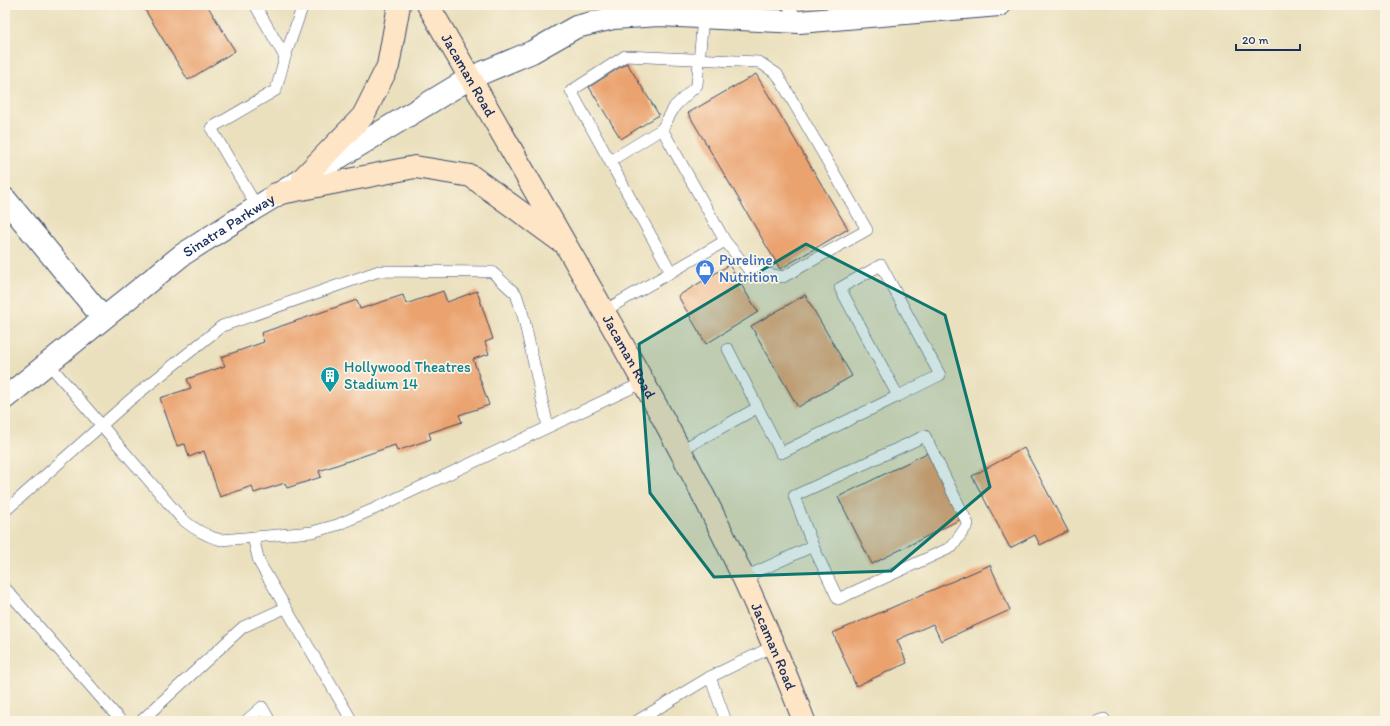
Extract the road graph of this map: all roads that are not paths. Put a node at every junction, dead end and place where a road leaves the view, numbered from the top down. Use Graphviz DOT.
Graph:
graph roads {
  1 [pos="255,5"];
  2 [pos="303,5"];
  3 [pos="400,5"];
  4 [pos="428,5"];
  5 [pos="999,5"];
  6 [pos="680,11"];
  7 [pos="793,14"];
  8 [pos="703,17"];
  9 [pos="285,57"];
  10 [pos="701,59"];
  11 [pos="470,78"];
  12 [pos="662,129"];
  13 [pos="610,161"];
  14 [pos="303,178"];
  15 [pos="276,194"];
  16 [pos="5,199"];
  17 [pos="257,207"];
  18 [pos="725,241"];
  19 [pos="566,244"];
  20 [pos="671,272"];
  21 [pos="604,311"];
  22 [pos="104,318"];
  23 [pos="728,349"];
  24 [pos="48,363"];
  25 [pos="644,382"];
  26 [pos="898,396"];
  27 [pos="5,398"];
  28 [pos="757,408"];
  29 [pos="103,426"];
  30 [pos="548,427"];
  31 [pos="681,450"];
  32 [pos="5,511"];
  33 [pos="253,537"];
  34 [pos="813,546"];
  35 [pos="744,578"];
  36 [pos="5,588"];
  37 [pos="285,608"];
  38 [pos="774,646"];
  39 [pos="710,677"];
  40 [pos="121,721"];
  41 [pos="141,721"];
  42 [pos="246,721"];
  43 [pos="270,721"];
  44 [pos="352,721"];
  45 [pos="637,721"];
  46 [pos="726,721"];
  47 [pos="804,721"];
  48 [pos="1098,721"];
  49 [pos="1105,721"];
  1 -- 9 [label="lane"];
  2 -- 9 [label="lane"];
  3 -- 14 [label="main road"];
  4 -- 11 [label="main road, Jacaman Road"];
  5 -- 7 [label="street, Sinatra Parkway"];
  6 -- 8 [label="street, Sinatra Parkway"];
  6 -- 11 [label="street, Sinatra Parkway"];
  7 -- 8 [label="street, Sinatra Parkway"];
  8 -- 10 [label="lane"];
  9 -- 17 [label="lane"];
  10 -- 12 [label="lane"];
  10 -- 13 [label="lane"];
  10 -- 18 [label="lane"];
  11 -- 14 [label="street, Sinatra Parkway"];
  11 -- 19 [label="main road, Jacaman Road"];
  12 -- 13 [label="lane"];
  12 -- 18 [label="lane"];
  13 -- 20 [label="lane"];
  14 -- 15 [label="street, Sinatra Parkway"];
  15 -- 17 [label="street, Sinatra Parkway"];
  15 -- 19 [label="main road"];
  16 -- 22 [label="street"];
  17 -- 22 [label="street, Sinatra Parkway"];
  18 -- 20 [label="lane"];
  19 -- 21 [label="main road, Jacaman Road"];
  20 -- 21 [label="lane"];
  21 -- 25 [label="main road, Jacaman Road"];
  22 -- 24 [label="street, Sinatra Parkway"];
  23 -- 28 [label="lane"];
  24 -- 27 [label="street, Sinatra Parkway"];
  24 -- 29 [label="lane"];
  25 -- 30 [label="lane"];
  25 -- 31 [label="main road, Jacaman Road"];
  26 -- 26 [label="lane"];
  26 -- 28 [label="lane"];
  28 -- 31 [label="lane"];
  29 -- 30 [label="lane"];
  29 -- 32 [label="lane"];
  29 -- 33 [label="lane"];
  30 -- 33 [label="lane"];
  31 -- 35 [label="main road, Jacaman Road"];
  33 -- 37 [label="lane"];
  34 -- 34 [label="lane"];
  34 -- 35 [label="lane"];
  35 -- 38 [label="main road, Jacaman Road"];
  36 -- 40 [label="lane"];
  37 -- 41 [label="lane"];
  37 -- 44 [label="lane"];
  38 -- 39 [label="lane"];
  38 -- 47 [label="main road, Jacaman Road"];
  39 -- 45 [label="lane"];
  39 -- 46 [label="lane"];
  42 -- 43 [label="lane"];
  48 -- 49 [label="lane"];
}
